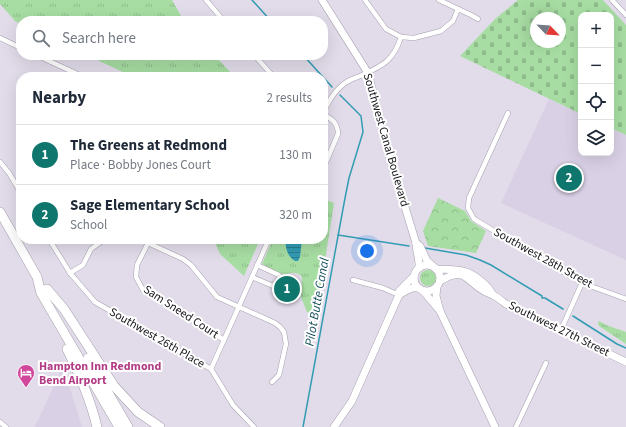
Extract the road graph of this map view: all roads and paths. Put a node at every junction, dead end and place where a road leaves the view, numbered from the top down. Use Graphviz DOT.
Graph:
graph roads {
  1 [pos="206,0"];
  2 [pos="322,0"];
  3 [pos="365,0"];
  4 [pos="439,0"];
  5 [pos="612,0"];
  6 [pos="458,9"];
  7 [pos="626,15"];
  8 [pos="220,16"];
  9 [pos="478,19"];
  10 [pos="400,37"];
  11 [pos="0,38"];
  12 [pos="16,46"];
  13 [pos="47,60"];
  14 [pos="259,60"];
  15 [pos="73,72"];
  16 [pos="269,72"];
  17 [pos="368,73"];
  18 [pos="328,103"];
  19 [pos="508,113"];
  20 [pos="328,117"];
  21 [pos="328,157"];
  22 [pos="0,162"];
  23 [pos="16,184"];
  24 [pos="0,212"];
  25 [pos="16,241"];
  26 [pos="416,243"];
  27 [pos="18,244"];
  28 [pos="52,244"];
  29 [pos="98,244"];
  30 [pos="147,244"];
  31 [pos="155,244"];
  32 [pos="267,244"];
  33 [pos="258,265"];
  34 [pos="419,268"];
  35 [pos="435,268"];
  36 [pos="70,273"];
  37 [pos="414,276"];
  38 [pos="252,277"];
  39 [pos="37,278"];
  40 [pos="353,280"];
  41 [pos="582,283"];
  42 [pos="439,284"];
  43 [pos="47,289"];
  44 [pos="421,289"];
  45 [pos="398,295"];
  46 [pos="493,295"];
  47 [pos="626,299"];
  48 [pos="239,307"];
  49 [pos="440,311"];
  50 [pos="53,314"];
  51 [pos="562,330"];
  52 [pos="224,340"];
  53 [pos="626,362"];
  54 [pos="546,363"];
  55 [pos="210,369"];
  56 [pos="272,382"];
  57 [pos="0,422"];
  58 [pos="6,427"];
  59 [pos="97,427"];
  60 [pos="119,427"];
  61 [pos="128,427"];
  62 [pos="160,427"];
  63 [pos="254,427"];
  64 [pos="334,427"];
  65 [pos="495,427"];
  66 [pos="516,427"];
  1 -- 8 [label="street"];
  2 -- 17 [label="main road, Southwest Canal Boulevard"];
  3 -- 10 [label="street"];
  4 -- 6 [label="street"];
  5 -- 7 [label="street"];
  6 -- 9 [label="street"];
  6 -- 10 [label="street"];
  10 -- 17 [label="street"];
  11 -- 12 [label="street"];
  13 -- 15 [label="street"];
  14 -- 16 [label="street"];
  17 -- 18 [label="street"];
  17 -- 26 [label="main road, Southwest Canal Boulevard"];
  19 -- 41 [label="street, Southwest 28th Street"];
  20 -- 21 [label="street"];
  22 -- 23 [label="street"];
  24 -- 25 [label="highway"];
  26 -- 34 [label="main road, Southwest Canal Boulevard"];
  26 -- 35 [label="main road, Southwest Canal Boulevard"];
  27 -- 39 [label="highway"];
  28 -- 36 [label="street, Southwest 26th Place"];
  29 -- 36 [label="street"];
  30 -- 52 [label="street, Sam Sneed Court"];
  31 -- 48 [label="street"];
  32 -- 33 [label="street"];
  33 -- 38 [label="street"];
  33 -- 38 [label="street"];
  34 -- 35 [label="main road"];
  34 -- 37 [label="main road"];
  35 -- 42 [label="main road"];
  35 -- 46 [label="main road, Southwest 27th Street"];
  36 -- 55 [label="street, Southwest 26th Place"];
  37 -- 44 [label="main road"];
  37 -- 45 [label="main road"];
  38 -- 48 [label="street"];
  39 -- 43 [label="highway"];
  39 -- 50 [label="highway"];
  40 -- 45 [label="street"];
  41 -- 47 [label="street, Southwest 28th Street"];
  41 -- 51 [label="street"];
  42 -- 44 [label="main road"];
  42 -- 46 [label="main road, Southwest 27th Street"];
  42 -- 49 [label="main road"];
  43 -- 61 [label="highway"];
  43 -- 62 [label="highway"];
  44 -- 45 [label="main road"];
  44 -- 49 [label="main road"];
  45 -- 64 [label="main road"];
  46 -- 51 [label="main road, Southwest 27th Street"];
  48 -- 52 [label="street"];
  48 -- 56 [label="street"];
  49 -- 65 [label="main road"];
  50 -- 59 [label="highway"];
  50 -- 60 [label="highway"];
  51 -- 53 [label="main road, Southwest 27th Street"];
  52 -- 55 [label="street"];
  54 -- 66 [label="street"];
  55 -- 63 [label="street, Southwest 26th Place"];
  57 -- 58 [label="street"];
}
